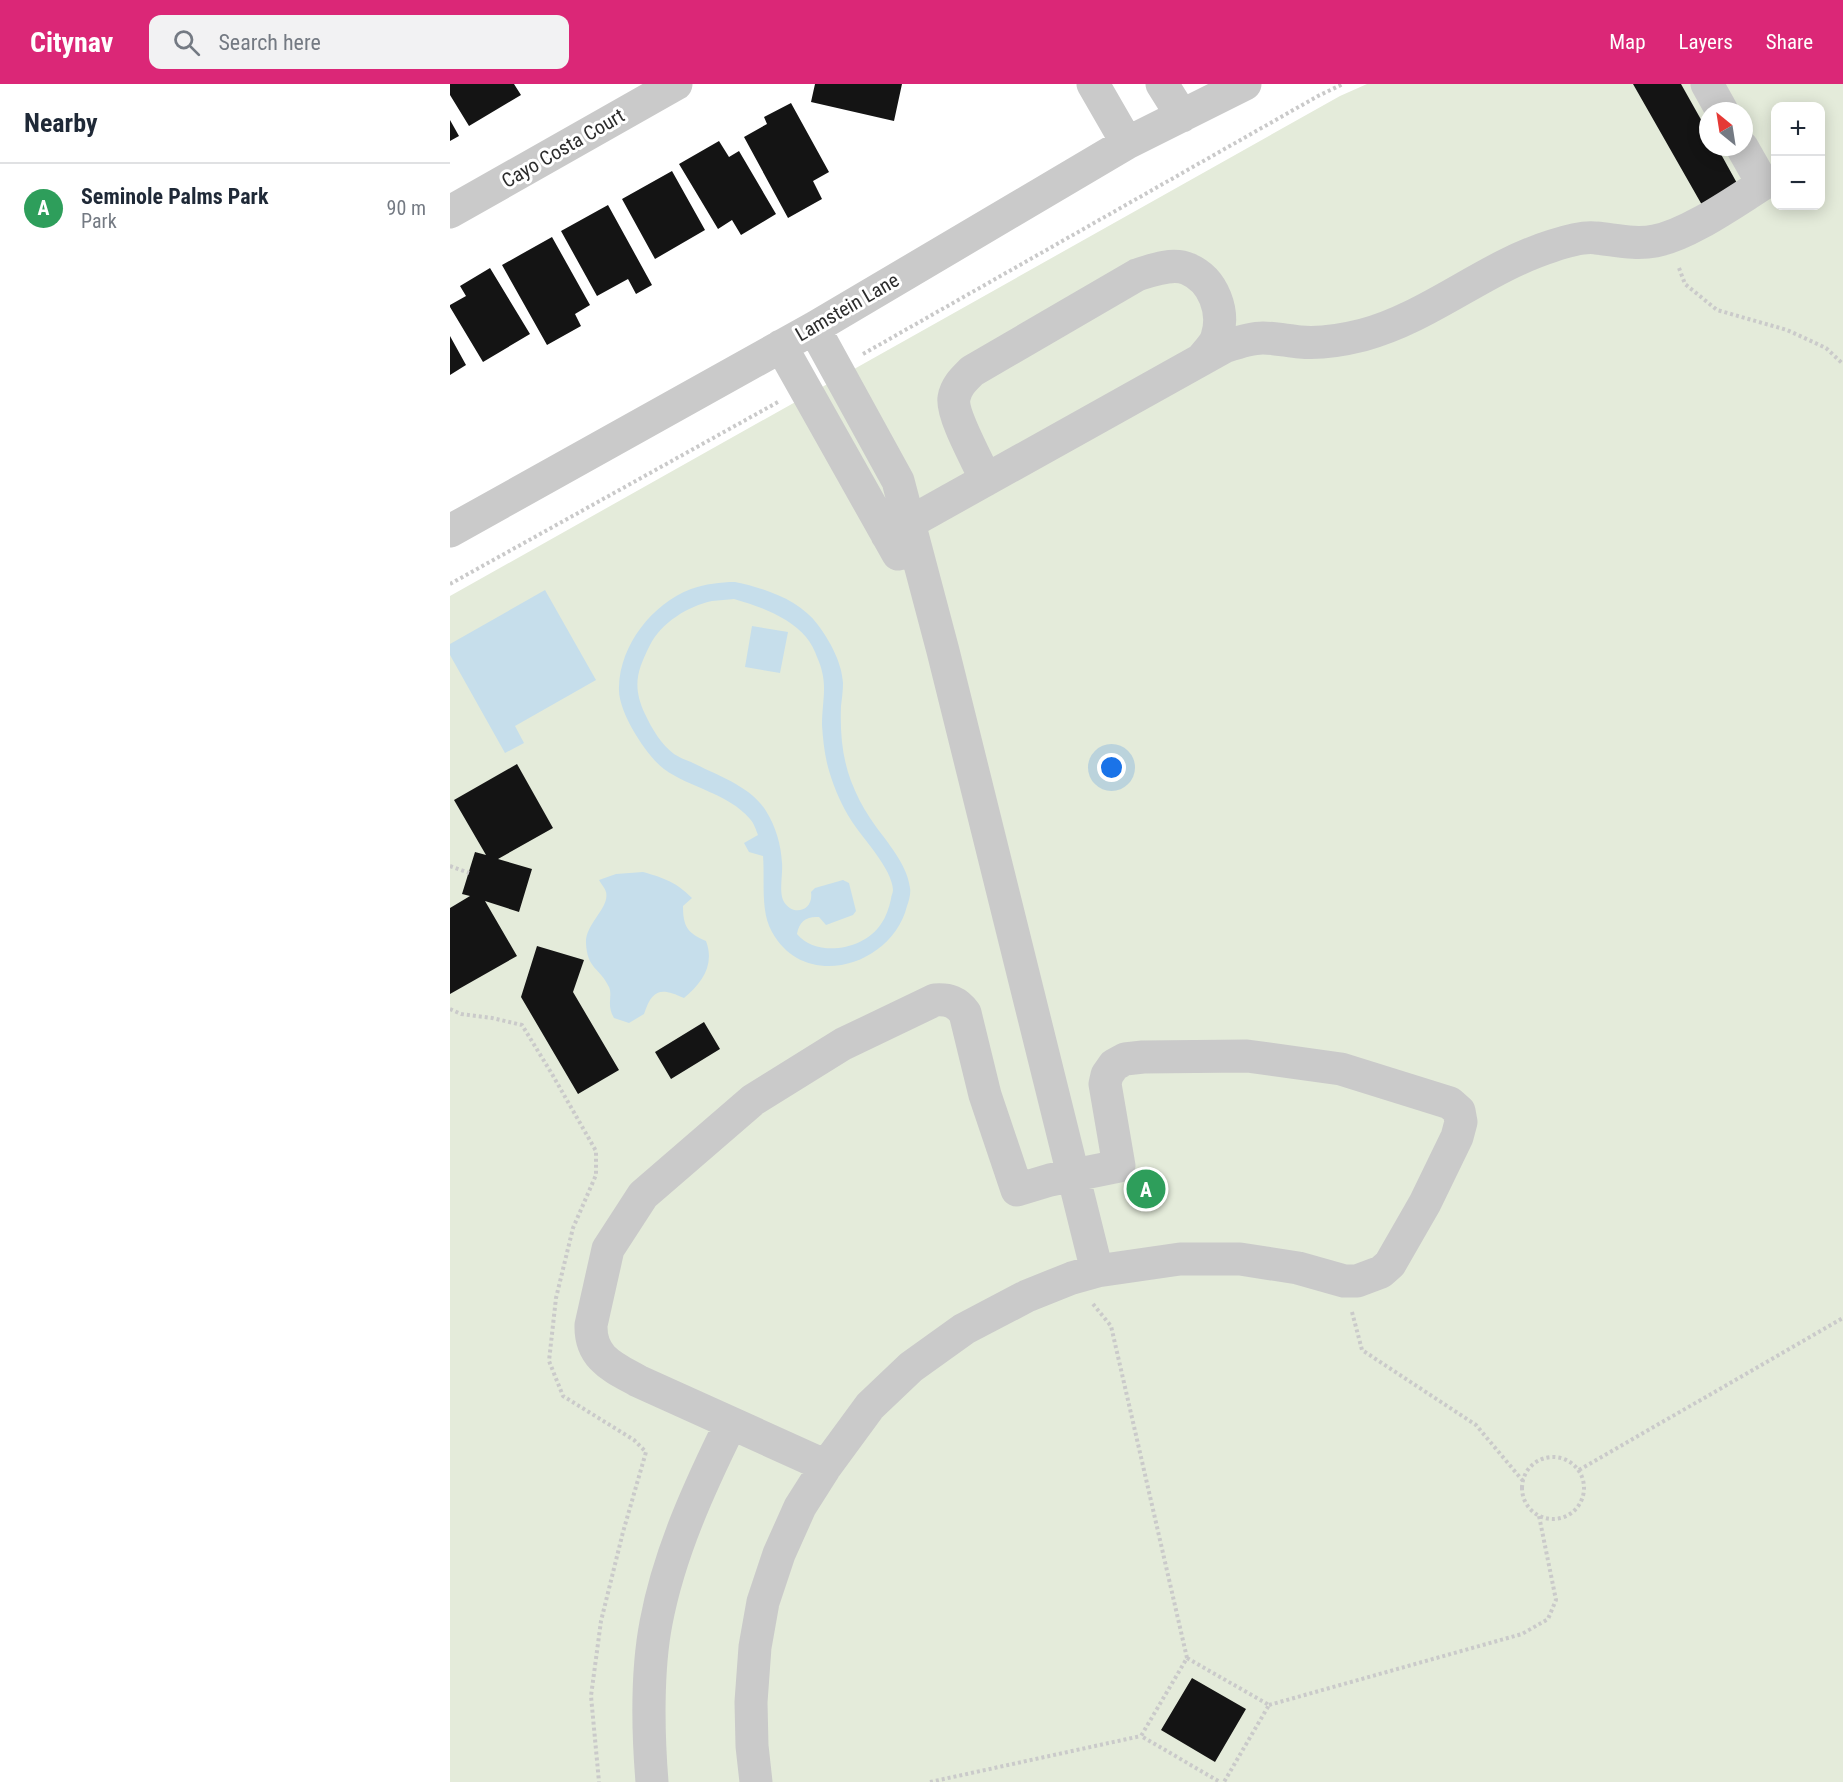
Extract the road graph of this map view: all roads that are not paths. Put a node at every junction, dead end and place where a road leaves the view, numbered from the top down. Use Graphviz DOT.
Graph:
graph roads {
  1 [pos="676,84"];
  2 [pos="1093,84"];
  3 [pos="1162,84"];
  4 [pos="1245,84"];
  5 [pos="1707,84"];
  6 [pos="1717,102"];
  7 [pos="1182,116"];
  8 [pos="1127,143"];
  9 [pos="1747,156"];
  10 [pos="450,212"];
  11 [pos="814,328"];
  12 [pos="781,346"];
  13 [pos="1200,360"];
  14 [pos="986,480"];
  15 [pos="898,528"];
  16 [pos="450,531"];
  17 [pos="1073,1175"];
  18 [pos="1084,1274"];
  19 [pos="731,1423"];
  20 [pos="826,1466"];
  21 [pos="652,1782"];
  22 [pos="756,1782"];
  1 -- 10 [label="street, Cayo Costa Court"];
  2 -- 8 [label="street"];
  3 -- 7 [label="street"];
  4 -- 7 [label="street, Lamstein Lane"];
  5 -- 6 [label="street"];
  7 -- 8 [label="street, Lamstein Lane"];
  8 -- 11 [label="street, Lamstein Lane"];
  9 -- 13 [label="street"];
  11 -- 12 [label="street, Lamstein Lane"];
  11 -- 15 [label="street"];
  12 -- 15 [label="street"];
  12 -- 16 [label="street, Lamstein Lane"];
  13 -- 14 [label="street"];
  13 -- 14 [label="street"];
  14 -- 15 [label="street"];
  15 -- 17 [label="street"];
  17 -- 18 [label="street"];
  17 -- 18 [label="street"];
  17 -- 19 [label="street"];
  18 -- 20 [label="street"];
  19 -- 20 [label="street"];
  19 -- 21 [label="street"];
  20 -- 22 [label="street"];
}
